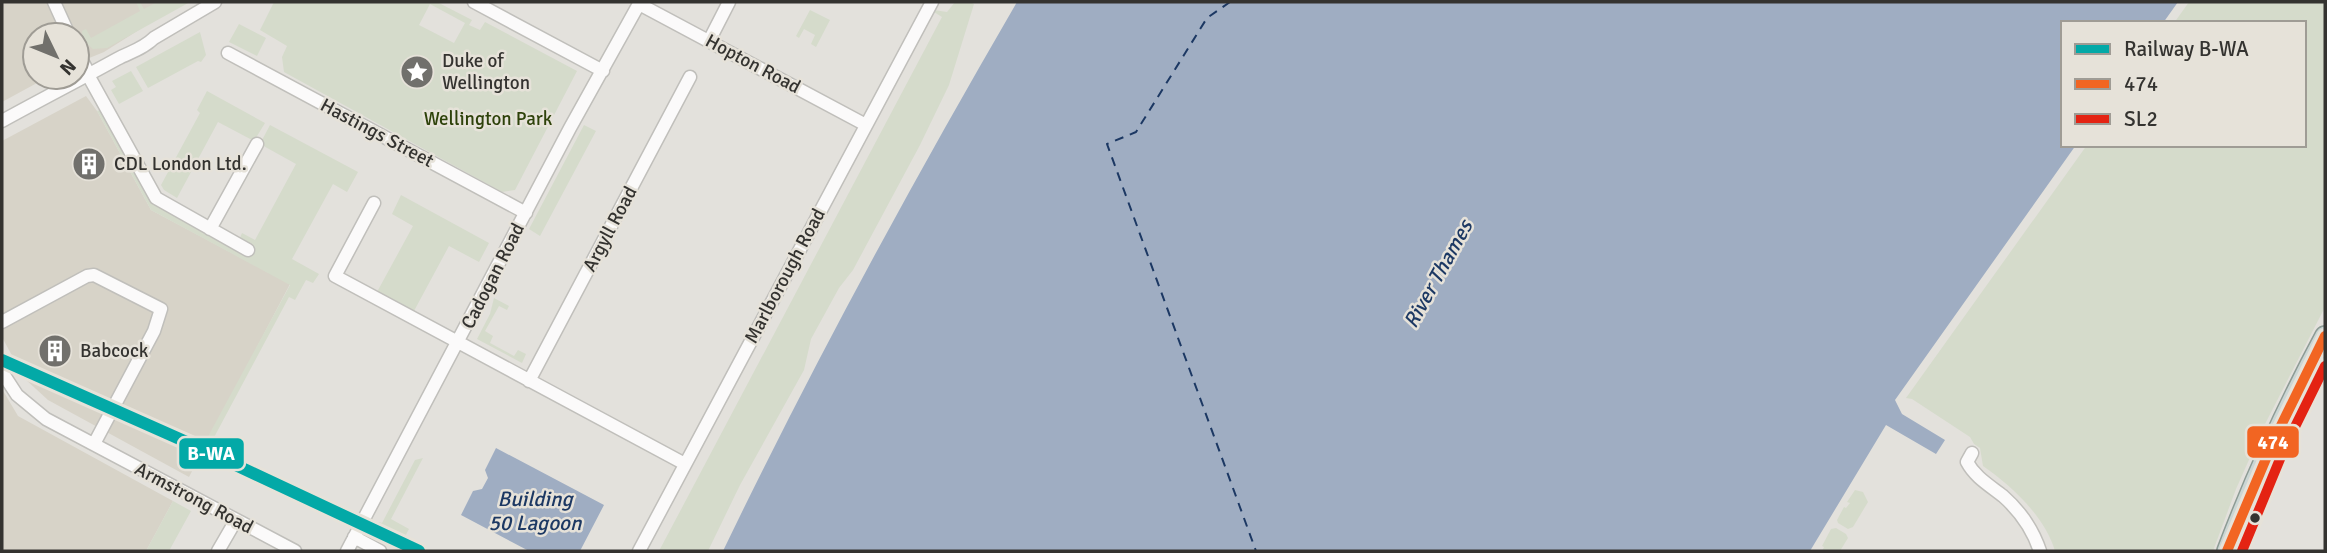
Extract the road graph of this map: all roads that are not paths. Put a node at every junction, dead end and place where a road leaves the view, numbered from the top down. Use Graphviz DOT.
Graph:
graph roads {
  1 [pos="54,2"];
  2 [pos="215,2"];
  3 [pos="474,2"];
  4 [pos="729,2"];
  5 [pos="932,2"];
  6 [pos="640,3"];
  7 [pos="63,21"];
  8 [pos="709,41"];
  9 [pos="228,53"];
  10 [pos="603,71"];
  11 [pos="91,73"];
  12 [pos="690,77"];
  13 [pos="91,80"];
  14 [pos="58,91"];
  15 [pos="2,121"];
  16 [pos="866,125"];
  17 [pos="257,144"];
  18 [pos="374,203"];
  19 [pos="526,213"];
  20 [pos="210,229"];
  21 [pos="248,250"];
  22 [pos="2,322"];
  23 [pos="2325,336"];
  24 [pos="459,343"];
  25 [pos="2,372"];
  26 [pos="529,381"];
  27 [pos="94,444"];
  28 [pos="1972,453"];
  29 [pos="685,464"];
  30 [pos="236,520"];
  31 [pos="354,537"];
  32 [pos="218,551"];
  33 [pos="294,551"];
  34 [pos="347,551"];
  35 [pos="380,551"];
  36 [pos="639,551"];
  37 [pos="2040,551"];
  38 [pos="2227,551"];
  1 -- 7 [label="street"];
  2 -- 11 [label="street"];
  3 -- 10 [label="street"];
  4 -- 8 [label="street"];
  5 -- 16 [label="street, Marlborough Road"];
  6 -- 8 [label="street, Hopton Road"];
  6 -- 10 [label="street, Cadogan Road"];
  8 -- 16 [label="street, Hopton Road"];
  9 -- 19 [label="street, Hastings Street"];
  10 -- 19 [label="street, Cadogan Road"];
  12 -- 26 [label="street, Argyll Road"];
  13 -- 20 [label="street"];
  14 -- 15 [label="street"];
  16 -- 29 [label="street, Marlborough Road"];
  17 -- 20 [label="street"];
  18 -- 24 [label="street"];
  19 -- 24 [label="street, Cadogan Road"];
  20 -- 21 [label="street"];
  22 -- 27 [label="street"];
  23 -- 38 [label="highway"];
  24 -- 26 [label="street"];
  24 -- 31 [label="street, Cadogan Road"];
  25 -- 27 [label="street, Armstrong Road"];
  26 -- 29 [label="street"];
  27 -- 30 [label="street, Armstrong Road"];
  28 -- 37 [label="street"];
  29 -- 36 [label="street, Marlborough Road"];
  30 -- 32 [label="street"];
  30 -- 33 [label="street, Armstrong Road"];
  31 -- 34 [label="street, Cadogan Road"];
  31 -- 35 [label="street"];
}
